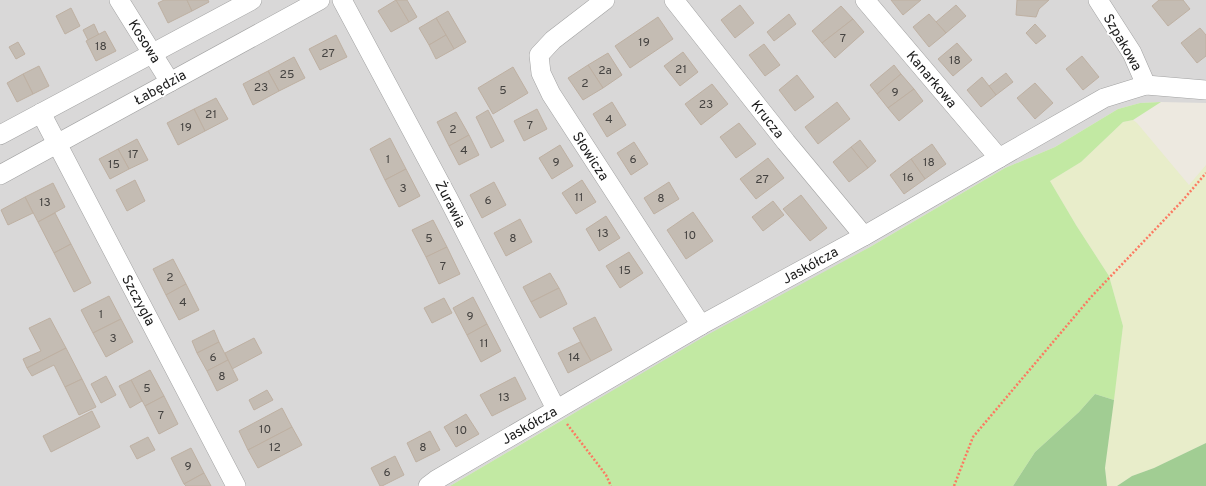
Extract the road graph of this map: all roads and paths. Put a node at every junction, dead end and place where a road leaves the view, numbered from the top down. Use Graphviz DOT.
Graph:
graph roads {
  1 [pos="119,0"];
  2 [pos="252,0"];
  3 [pos="320,0"];
  4 [pos="342,0"];
  5 [pos="605,0"];
  6 [pos="674,0"];
  7 [pos="865,0"];
  8 [pos="1098,0"];
  9 [pos="153,53"];
  10 [pos="170,82"];
  11 [pos="1146,86"];
  12 [pos="1206,90"];
  13 [pos="41,113"];
  14 [pos="0,135"];
  15 [pos="57,144"];
  16 [pos="999,158"];
  17 [pos="1206,173"];
  18 [pos="0,175"];
  19 [pos="864,236"];
  20 [pos="701,325"];
  21 [pos="556,409"];
  22 [pos="236,486"];
  23 [pos="428,486"];
  24 [pos="611,486"];
  25 [pos="954,486"];
  1 -- 9 [label="street, Kosowa"];
  2 -- 9 [label="street"];
  3 -- 10 [label="street, Łabędzia"];
  4 -- 21 [label="street, Żurawia"];
  5 -- 20 [label="street, Słowicza"];
  6 -- 19 [label="street, Krucza"];
  7 -- 16 [label="street, Kanarkowa"];
  8 -- 11 [label="street, Szpakowa"];
  9 -- 10 [label="street, Kosowa"];
  9 -- 13 [label="street"];
  10 -- 15 [label="street, Łabędzia"];
  11 -- 12 [label="street, Jaskółcza"];
  11 -- 16 [label="street, Jaskółcza"];
  13 -- 14 [label="street"];
  13 -- 15 [label="street, Szczygla"];
  15 -- 18 [label="street, Łabędzia"];
  15 -- 22 [label="street, Szczygla"];
  16 -- 19 [label="street, Jaskółcza"];
  17 -- 25 [label="path"];
  19 -- 20 [label="street, Jaskółcza"];
  20 -- 21 [label="street, Jaskółcza"];
  21 -- 23 [label="street, Jaskółcza"];
  21 -- 24 [label="path"];
}
